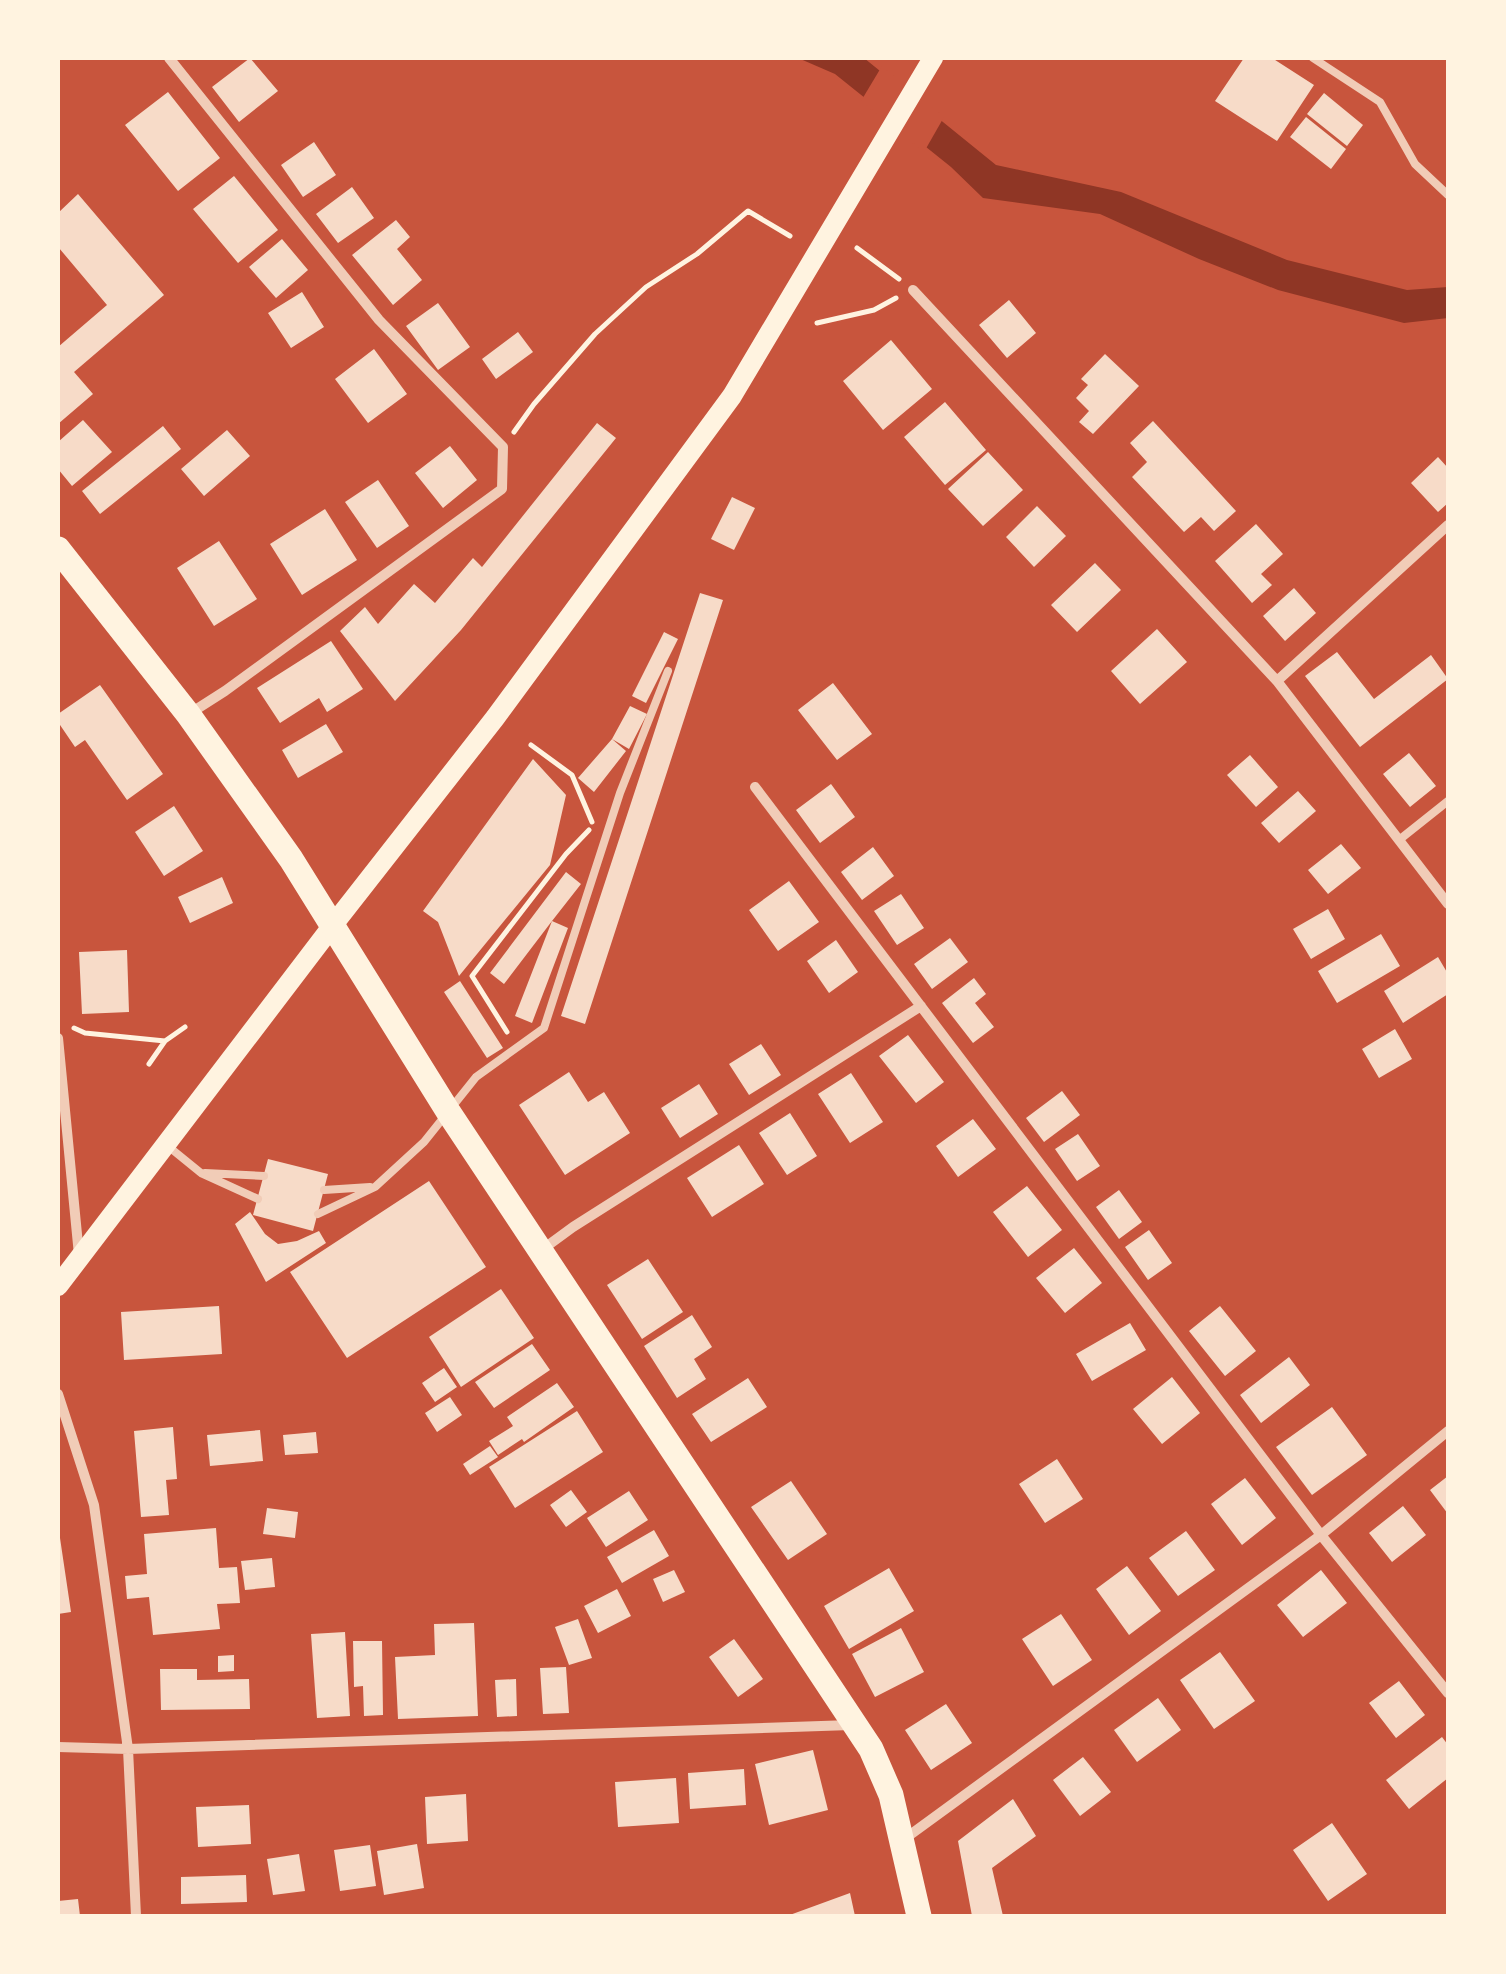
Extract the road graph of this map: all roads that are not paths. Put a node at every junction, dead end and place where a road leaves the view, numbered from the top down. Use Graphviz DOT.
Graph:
graph roads {
  1 [pos="169,58"];
  2 [pos="933,58"];
  3 [pos="1313,58"];
  4 [pos="1448,194"];
  5 [pos="913,290"];
  6 [pos="1448,525"];
  7 [pos="58,548"];
  8 [pos="668,671"];
  9 [pos="1277,681"];
  10 [pos="188,714"];
  11 [pos="755,787"];
  12 [pos="1448,801"];
  13 [pos="1399,840"];
  14 [pos="1448,904"];
  15 [pos="332,925"];
  16 [pos="921,1006"];
  17 [pos="58,1038"];
  18 [pos="449,1113"];
  19 [pos="166,1144"];
  20 [pos="200,1173"];
  21 [pos="264,1176"];
  22 [pos="375,1186"];
  23 [pos="324,1190"];
  24 [pos="258,1199"];
  25 [pos="318,1214"];
  26 [pos="541,1250"];
  27 [pos="80,1257"];
  28 [pos="58,1286"];
  29 [pos="58,1394"];
  30 [pos="1448,1431"];
  31 [pos="1321,1535"];
  32 [pos="1448,1693"];
  33 [pos="856,1725"];
  34 [pos="58,1747"];
  35 [pos="128,1749"];
  36 [pos="903,1840"];
  37 [pos="136,1916"];
  38 [pos="919,1916"];
  1 -- 10 [label="street"];
  2 -- 15 [label="main road"];
  3 -- 4 [label="lane"];
  5 -- 9 [label="street"];
  6 -- 9 [label="street"];
  7 -- 10 [label="main road"];
  8 -- 18 [label="lane"];
  9 -- 13 [label="street"];
  10 -- 15 [label="main road"];
  11 -- 16 [label="street"];
  12 -- 13 [label="lane"];
  13 -- 14 [label="street"];
  15 -- 18 [label="main road"];
  15 -- 19 [label="main road"];
  16 -- 26 [label="street"];
  16 -- 31 [label="street"];
  17 -- 27 [label="street"];
  18 -- 22 [label="lane"];
  18 -- 26 [label="main road"];
  19 -- 20 [label="lane"];
  19 -- 27 [label="main road"];
  20 -- 21 [label="lane"];
  20 -- 24 [label="lane"];
  22 -- 23 [label="lane"];
  22 -- 25 [label="lane"];
  26 -- 33 [label="main road"];
  27 -- 28 [label="main road"];
  29 -- 35 [label="street"];
  30 -- 31 [label="street"];
  31 -- 32 [label="street"];
  31 -- 36 [label="street"];
  33 -- 35 [label="street"];
  33 -- 36 [label="main road"];
  34 -- 35 [label="street"];
  35 -- 37 [label="street"];
  36 -- 38 [label="main road"];
}
